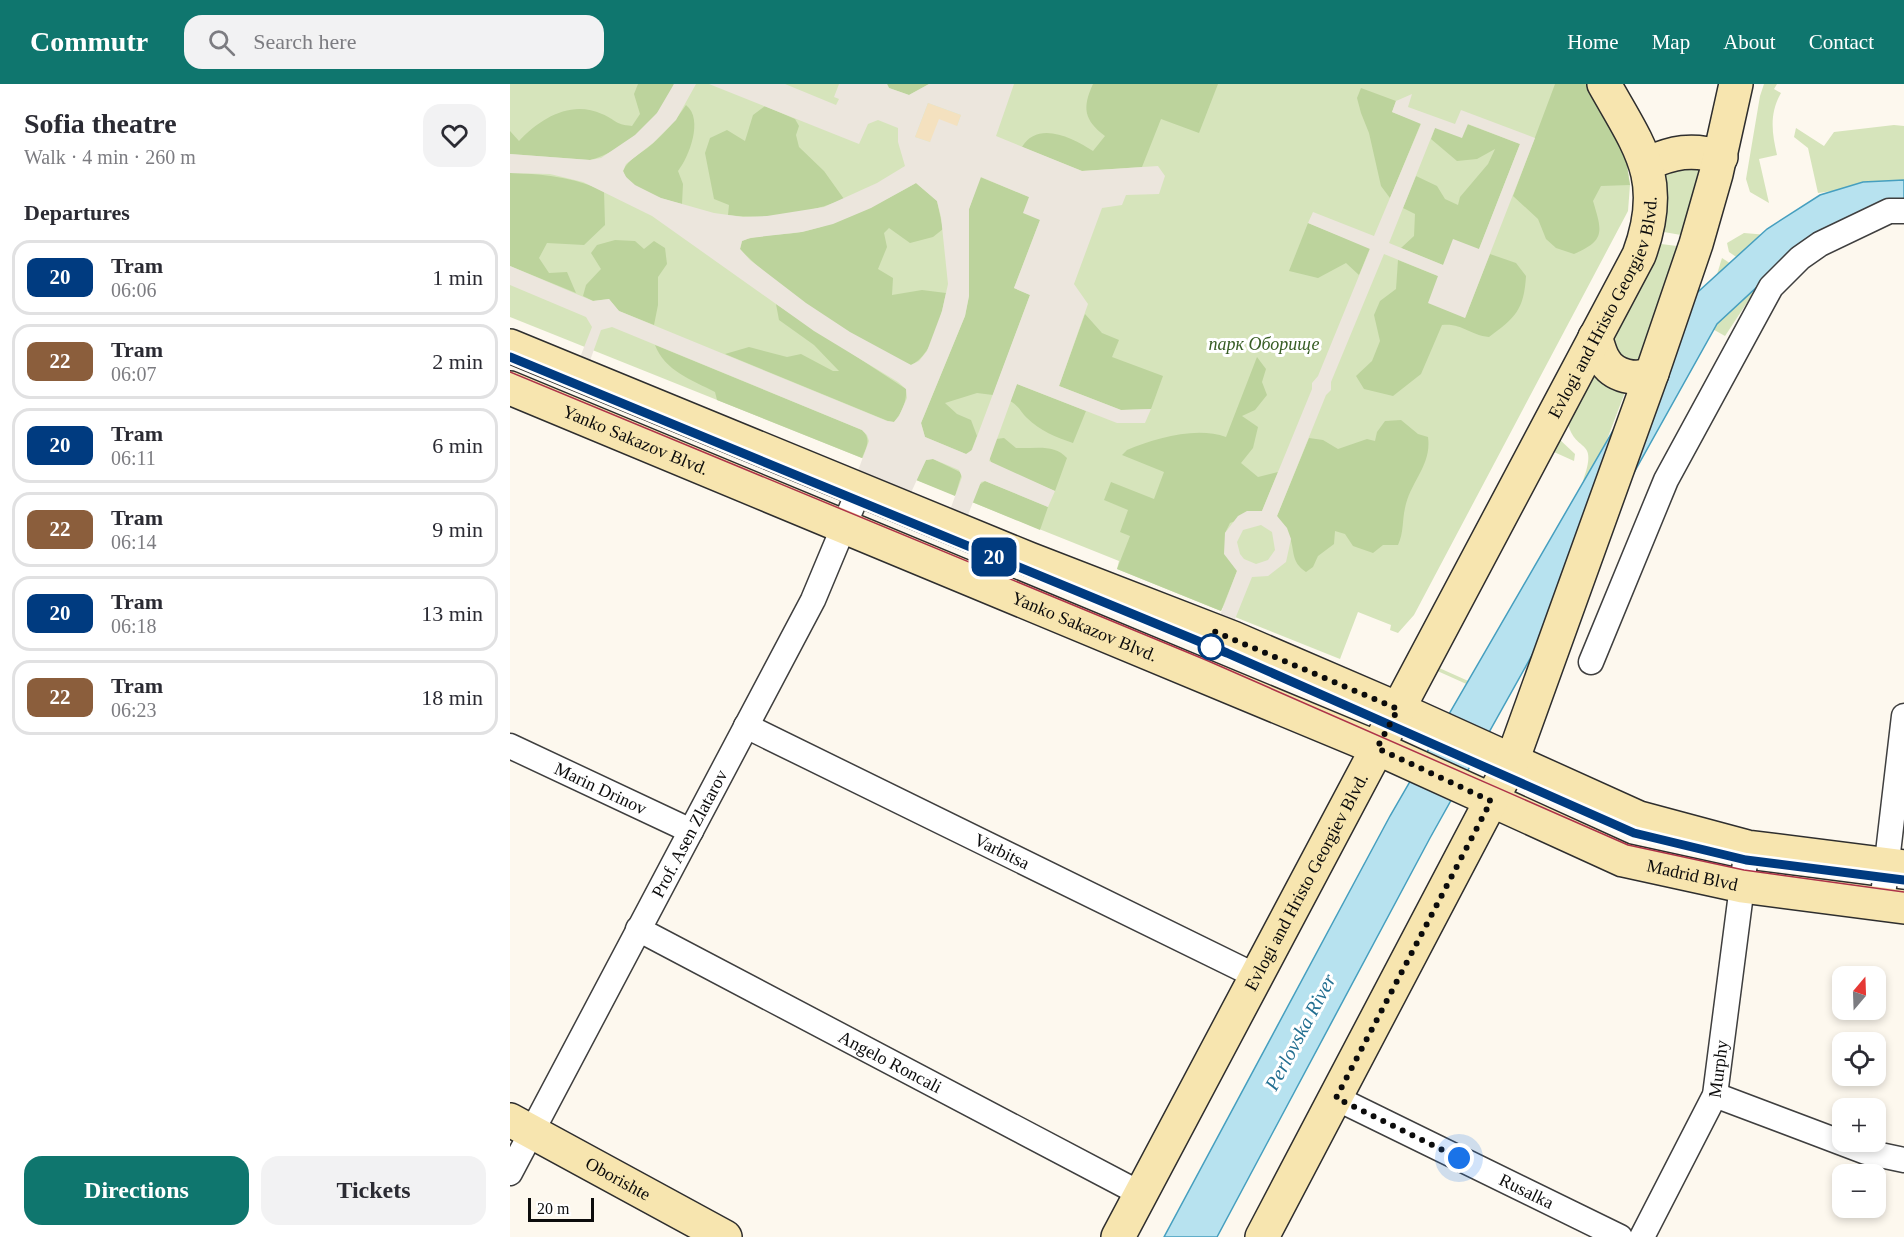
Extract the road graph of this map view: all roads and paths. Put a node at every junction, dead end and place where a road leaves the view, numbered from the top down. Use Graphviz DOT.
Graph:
graph roads {
  1 [pos="1604,84"];
  2 [pos="1736,84"];
  3 [pos="1721,157"];
  4 [pos="1646,164"];
  5 [pos="1904,211"];
  6 [pos="1595,337"];
  7 [pos="510,346"];
  8 [pos="1652,373"];
  9 [pos="510,388"];
  10 [pos="859,490"];
  11 [pos="844,526"];
  12 [pos="1591,662"];
  13 [pos="1398,709"];
  14 [pos="1904,716"];
  15 [pos="746,726"];
  16 [pos="510,746"];
  17 [pos="1377,748"];
  18 [pos="1512,761"];
  19 [pos="1491,801"];
  20 [pos="691,831"];
  21 [pos="1748,847"];
  22 [pos="1895,866"];
  23 [pos="1742,886"];
  24 [pos="1893,906"];
  25 [pos="638,929"];
  26 [pos="1256,976"];
  27 [pos="1715,1095"];
  28 [pos="1336,1098"];
  29 [pos="521,1126"];
  30 [pos="1904,1160"];
  31 [pos="510,1173"];
  32 [pos="1141,1194"];
  33 [pos="725,1237"];
  34 [pos="1118,1237"];
  35 [pos="1262,1237"];
  36 [pos="1620,1237"];
  37 [pos="1642,1237"];
  1 -- 4 [label="main road, Evlogi and Hristo Georgiev Blvd."];
  2 -- 3 [label="main road"];
  3 -- 4 [label="main road"];
  3 -- 8 [label="main road"];
  4 -- 6 [label="main road, Evlogi and Hristo Georgiev Blvd."];
  5 -- 12 [label="street"];
  6 -- 8 [label="main road"];
  6 -- 13 [label="main road, Evlogi and Hristo Georgiev Blvd."];
  7 -- 10 [label="main road"];
  8 -- 18 [label="main road"];
  9 -- 11 [label="main road, Yanko Sakazov Blvd."];
  10 -- 11 [label="street, Prof. Asen Zlatarov"];
  10 -- 13 [label="main road"];
  11 -- 15 [label="street, Prof. Asen Zlatarov"];
  11 -- 17 [label="main road, Yanko Sakazov Blvd."];
  13 -- 17 [label="main road, Evlogi and Hristo Georgiev Blvd."];
  13 -- 18 [label="main road"];
  14 -- 22 [label="street"];
  15 -- 20 [label="street, Prof. Asen Zlatarov"];
  15 -- 26 [label="street, Varbitsa"];
  16 -- 20 [label="street, Marin Drinov"];
  17 -- 19 [label="main road, Yanko Sakazov Blvd."];
  17 -- 26 [label="main road, Evlogi and Hristo Georgiev Blvd."];
  18 -- 19 [label="main road"];
  18 -- 21 [label="main road"];
  19 -- 23 [label="main road, Madrid Blvd"];
  19 -- 28 [label="main road"];
  20 -- 25 [label="street, Prof. Asen Zlatarov"];
  21 -- 22 [label="main road"];
  21 -- 23 [label="street, Murphy"];
  22 -- 24 [label="street"];
  23 -- 24 [label="main road, Madrid Blvd"];
  23 -- 27 [label="street, Murphy"];
  25 -- 29 [label="street, Prof. Asen Zlatarov"];
  25 -- 32 [label="street, Angelo Roncali"];
  26 -- 32 [label="main road, Evlogi and Hristo Georgiev Blvd."];
  27 -- 30 [label="street"];
  27 -- 37 [label="street, Murphy"];
  28 -- 35 [label="main road"];
  28 -- 36 [label="street, Rusalka"];
  29 -- 31 [label="street, Prof. Asen Zlatarov"];
  29 -- 33 [label="main road, Oborishte"];
  32 -- 34 [label="main road, Evlogi and Hristo Georgiev Blvd."];
}
